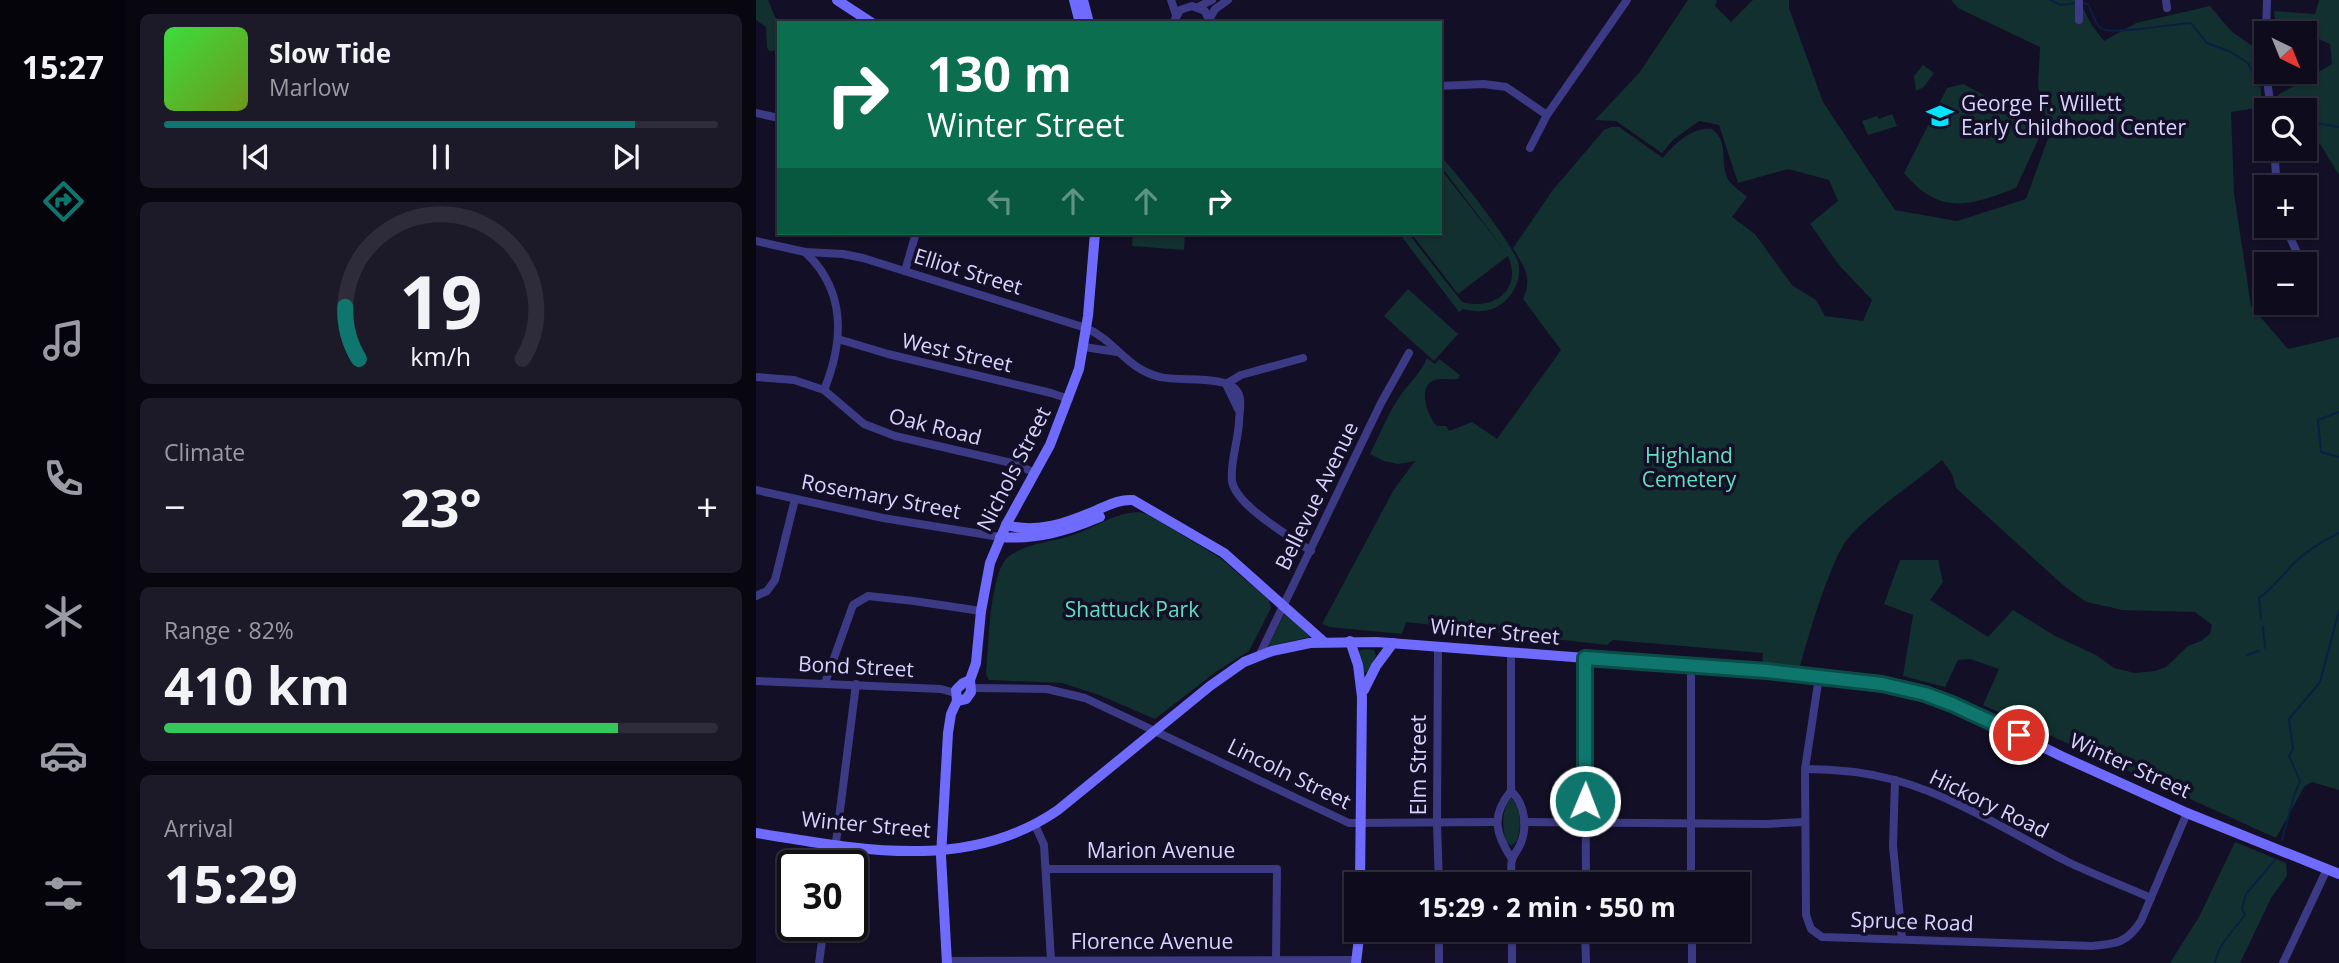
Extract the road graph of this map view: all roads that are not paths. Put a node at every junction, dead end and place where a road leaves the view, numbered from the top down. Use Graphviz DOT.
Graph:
graph roads {
  1 [pos="837,0"];
  2 [pos="1074,0"];
  3 [pos="1083,0"];
  4 [pos="1171,0"];
  5 [pos="1212,0"];
  6 [pos="1227,0"];
  7 [pos="1627,0"];
  8 [pos="2079,0"];
  9 [pos="2267,0"];
  10 [pos="1184,3"];
  11 [pos="1198,7"];
  12 [pos="2079,17"];
  13 [pos="1175,19"];
  14 [pos="869,21"];
  15 [pos="1079,21"];
  16 [pos="1088,21"];
  17 [pos="1210,21"];
  18 [pos="2266,21"];
  19 [pos="1442,86"];
  20 [pos="756,113"];
  21 [pos="1547,115"];
  22 [pos="777,118"];
  23 [pos="1530,148"];
  24 [pos="915,235"];
  25 [pos="1095,235"];
  26 [pos="756,241"];
  27 [pos="805,253"];
  28 [pos="905,271"];
  29 [pos="1086,328"];
  30 [pos="838,339"];
  31 [pos="1084,347"];
  32 [pos="1117,352"];
  33 [pos="1409,353"];
  34 [pos="1303,358"];
  35 [pos="756,377"];
  36 [pos="1226,384"];
  37 [pos="824,390"];
  38 [pos="1069,399"];
  39 [pos="1035,472"];
  40 [pos="756,490"];
  41 [pos="795,499"];
  42 [pos="1097,514"];
  43 [pos="1006,525"];
  44 [pos="1000,537"];
  45 [pos="1311,551"];
  46 [pos="756,596"];
  47 [pos="1284,606"];
  48 [pos="981,611"];
  49 [pos="1350,641"];
  50 [pos="1324,642"];
  51 [pos="1393,643"];
  52 [pos="1438,647"];
  53 [pos="1511,653"];
  54 [pos="1259,656"];
  55 [pos="1585,658"];
  56 [pos="1691,667"];
  57 [pos="1819,677"];
  58 [pos="756,681"];
  59 [pos="825,683"];
  60 [pos="856,684"];
  61 [pos="971,684"];
  62 [pos="1362,696"];
  63 [pos="956,697"];
  64 [pos="1156,730"];
  65 [pos="1805,769"];
  66 [pos="1895,780"];
  67 [pos="1511,791"];
  68 [pos="2187,813"];
  69 [pos="1497,822"];
  70 [pos="1524,822"];
  71 [pos="1587,822"];
  72 [pos="1690,822"];
  73 [pos="1804,822"];
  74 [pos="1437,824"];
  75 [pos="1035,825"];
  76 [pos="1361,825"];
  77 [pos="756,833"];
  78 [pos="835,844"];
  79 [pos="834,850"];
  80 [pos="942,850"];
  81 [pos="1512,859"];
  82 [pos="1046,869"];
  83 [pos="2326,869"];
  84 [pos="1360,872"];
  85 [pos="1439,872"];
  86 [pos="1512,872"];
  87 [pos="1586,872"];
  88 [pos="1691,872"];
  89 [pos="2339,874"];
  90 [pos="2151,898"];
  91 [pos="1902,939"];
  92 [pos="822,941"];
  93 [pos="1358,942"];
  94 [pos="1439,942"];
  95 [pos="1512,942"];
  96 [pos="1585,942"];
  97 [pos="1692,942"];
  98 [pos="1276,959"];
  99 [pos="1051,960"];
  100 [pos="1356,961"];
  101 [pos="947,962"];
  102 [pos="819,963"];
  103 [pos="1439,963"];
  104 [pos="1512,963"];
  105 [pos="1586,963"];
  106 [pos="1692,963"];
  107 [pos="2283,963"];
  1 -- 14 [label="street"];
  2 -- 15 [label="street"];
  3 -- 16 [label="street"];
  4 -- 13 [label="street"];
  5 -- 11 [label="street"];
  6 -- 17 [label="street"];
  7 -- 21 [label="street"];
  8 -- 12 [label="street"];
  9 -- 18 [label="street"];
  10 -- 11 [label="street"];
  10 -- 13 [label="street"];
  11 -- 17 [label="street"];
  19 -- 21 [label="street"];
  20 -- 22 [label="street"];
  21 -- 23 [label="street"];
  24 -- 28 [label="street"];
  25 -- 29 [label="street, Nichols Street"];
  26 -- 27 [label="street, Elliot Street"];
  27 -- 28 [label="street, Elliot Street"];
  27 -- 30 [label="street"];
  28 -- 29 [label="street, Elliot Street"];
  29 -- 31 [label="street, Nichols Street"];
  29 -- 32 [label="street, Elliot Street"];
  30 -- 37 [label="street"];
  30 -- 38 [label="street, West Street"];
  31 -- 32 [label="street"];
  31 -- 38 [label="street, Nichols Street"];
  32 -- 36 [label="street, Elliot Street"];
  33 -- 45 [label="street, Bellevue Avenue"];
  34 -- 36 [label="street"];
  35 -- 37 [label="street, Oak Road"];
  36 -- 45 [label="street"];
  37 -- 39 [label="street, Oak Road"];
  38 -- 39 [label="street, Nichols Street"];
  39 -- 43 [label="street, Nichols Street"];
  40 -- 41 [label="street, Rosemary Street"];
  41 -- 44 [label="street, Rosemary Street"];
  41 -- 46 [label="street"];
  42 -- 43 [label="street"];
  42 -- 44 [label="street"];
  42 -- 47 [label="street"];
  43 -- 44 [label="street, Nichols Street"];
  44 -- 48 [label="street, Nichols Street"];
  45 -- 47 [label="street, Bellevue Avenue"];
  47 -- 50 [label="street"];
  47 -- 54 [label="street, Bellevue Avenue"];
  48 -- 59 [label="street"];
  48 -- 61 [label="street, Nichols Street"];
  49 -- 50 [label="street, Winter Street"];
  49 -- 51 [label="street, Winter Street"];
  49 -- 62 [label="street"];
  50 -- 54 [label="street, Winter Street"];
  51 -- 52 [label="street, Winter Street"];
  51 -- 62 [label="street"];
  52 -- 53 [label="street, Winter Street"];
  52 -- 74 [label="street, Elm Street"];
  53 -- 55 [label="street, Winter Street"];
  53 -- 67 [label="street"];
  54 -- 64 [label="street, Winter Street"];
  55 -- 56 [label="street, Winter Street"];
  55 -- 71 [label="street"];
  56 -- 57 [label="street, Winter Street"];
  56 -- 72 [label="street"];
  57 -- 65 [label="street, Spruce Road"];
  57 -- 68 [label="street, Winter Street"];
  58 -- 59 [label="street, Bond Street"];
  59 -- 60 [label="street, Bond Street"];
  60 -- 63 [label="street, Bond Street"];
  60 -- 78 [label="street"];
  61 -- 63 [label="street"];
  61 -- 64 [label="street"];
  62 -- 76 [label="street"];
  63 -- 80 [label="street"];
  64 -- 75 [label="street, Winter Street"];
  64 -- 76 [label="street, Lincoln Street"];
  65 -- 66 [label="street, Hickory Road"];
  65 -- 73 [label="street, Spruce Road"];
  66 -- 90 [label="street, Hickory Road"];
  66 -- 91 [label="street"];
  67 -- 69 [label="street"];
  67 -- 70 [label="street"];
  68 -- 83 [label="street, Winter Street"];
  68 -- 90 [label="street, Spruce Road"];
  69 -- 74 [label="street, Lincoln Street"];
  69 -- 81 [label="street"];
  70 -- 71 [label="street"];
  70 -- 81 [label="street"];
  71 -- 72 [label="street"];
  71 -- 87 [label="street"];
  72 -- 73 [label="street"];
  72 -- 88 [label="street"];
  73 -- 91 [label="street, Spruce Road"];
  74 -- 76 [label="street, Lincoln Street"];
  74 -- 85 [label="street, Elm Street"];
  75 -- 80 [label="street, Winter Street"];
  75 -- 82 [label="street"];
  76 -- 84 [label="street"];
  77 -- 78 [label="street, Winter Street"];
  78 -- 79 [label="street"];
  78 -- 80 [label="street, Winter Street"];
  80 -- 101 [label="street"];
  81 -- 86 [label="street"];
  82 -- 98 [label="street, Marion Avenue"];
  82 -- 99 [label="street"];
  83 -- 89 [label="street, Winter Street"];
  83 -- 107 [label="street"];
  90 -- 91 [label="street, Spruce Road"];
  92 -- 102 [label="street"];
  93 -- 100 [label="street"];
  94 -- 103 [label="street"];
  95 -- 104 [label="street"];
  96 -- 105 [label="street"];
  97 -- 106 [label="street"];
  98 -- 99 [label="street, Florence Avenue"];
  98 -- 100 [label="street, Florence Avenue"];
  99 -- 101 [label="street, Florence Avenue"];
}
